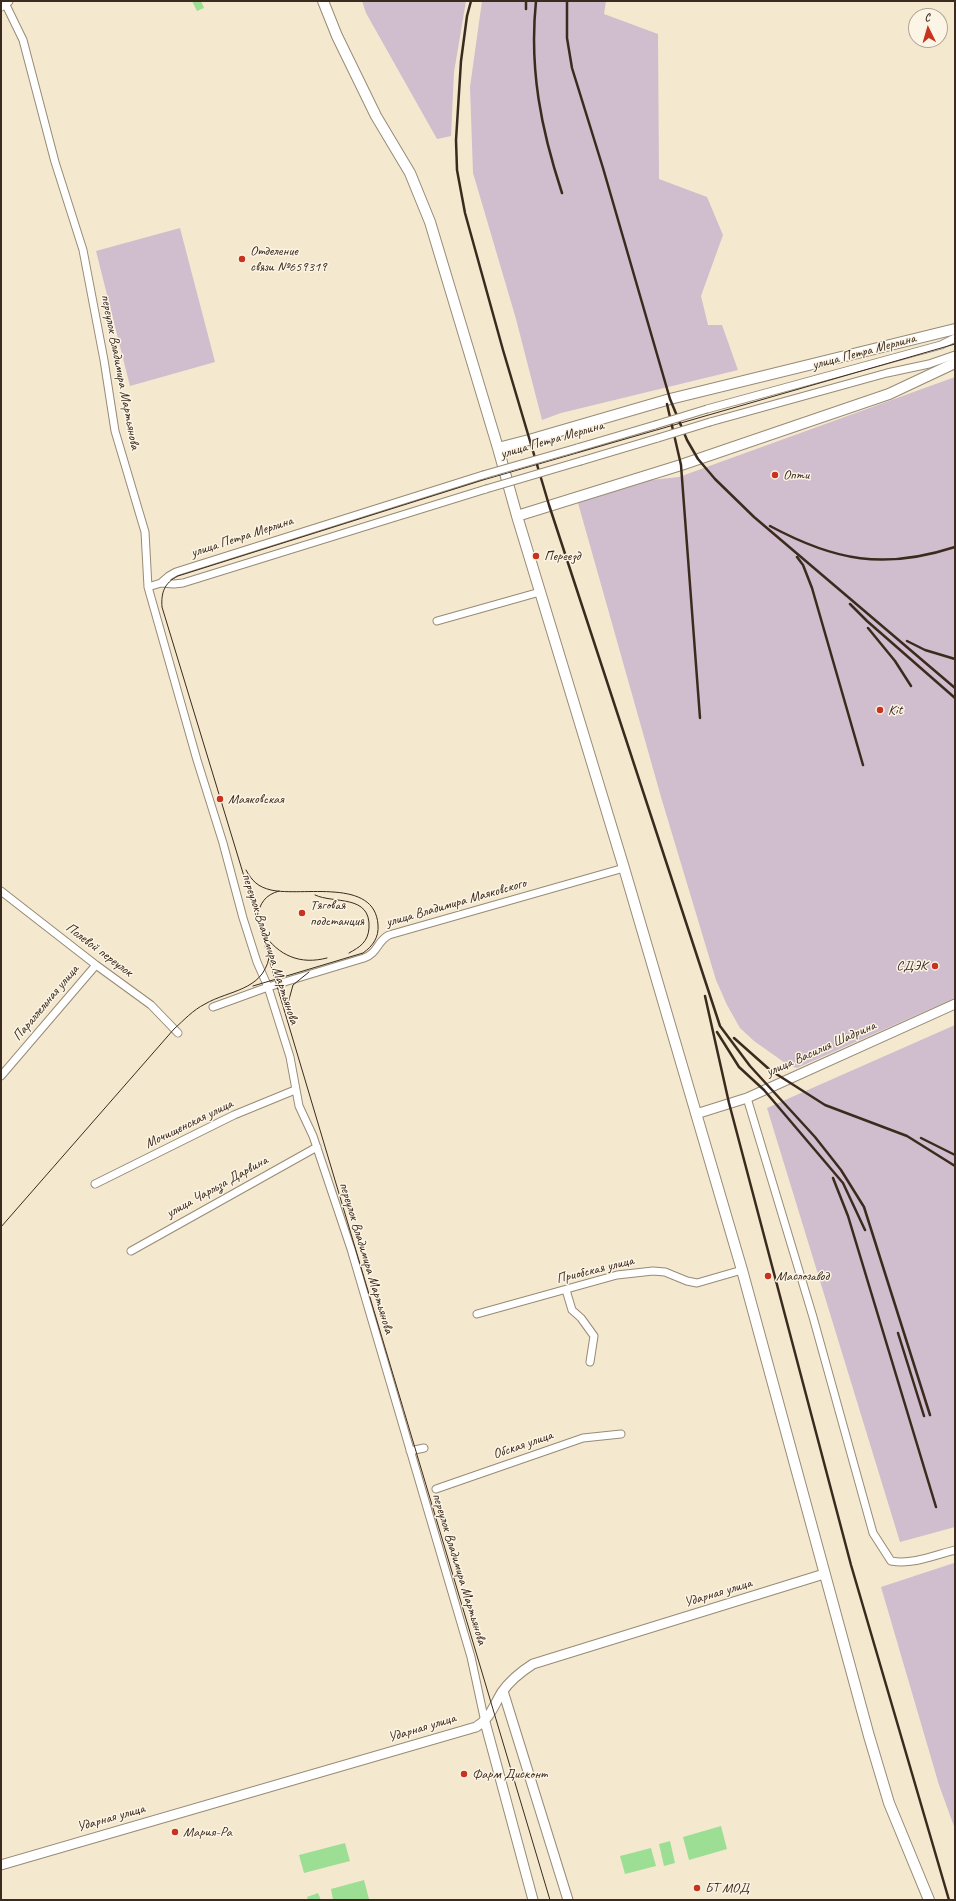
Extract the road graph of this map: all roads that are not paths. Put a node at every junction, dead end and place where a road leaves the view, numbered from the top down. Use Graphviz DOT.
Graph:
graph roads {
  1 [pos="323,1"];
  2 [pos="5,3"];
  3 [pos="955,329"];
  4 [pos="955,338"];
  5 [pos="955,355"];
  6 [pos="955,363"];
  7 [pos="498,448"];
  8 [pos="517,516"];
  9 [pos="162,583"];
  10 [pos="148,587"];
  11 [pos="540,592"];
  12 [pos="437,621"];
  13 [pos="624,868"];
  14 [pos="1,891"];
  15 [pos="96,965"];
  16 [pos="268,987"];
  17 [pos="955,1004"];
  18 [pos="213,1007"];
  19 [pos="178,1033"];
  20 [pos="1,1076"];
  21 [pos="295,1090"];
  22 [pos="747,1098"];
  23 [pos="696,1114"];
  24 [pos="317,1147"];
  25 [pos="95,1184"];
  26 [pos="131,1251"];
  27 [pos="742,1270"];
  28 [pos="566,1290"];
  29 [pos="477,1314"];
  30 [pos="590,1362"];
  31 [pos="621,1434"];
  32 [pos="424,1448"];
  33 [pos="410,1451"];
  34 [pos="436,1489"];
  35 [pos="955,1550"];
  36 [pos="824,1574"];
  37 [pos="503,1691"];
  38 [pos="485,1722"];
  39 [pos="1,1865"];
  40 [pos="533,1900"];
  41 [pos="568,1900"];
  42 [pos="928,1900"];
  1 -- 7 [label="main road"];
  2 -- 10 [label="street, переулок Владимира Мартьянова"];
  3 -- 7 [label="main road, улица Петра Мерлина"];
  4 -- 9 [label="street, улица Петра Мерлина, bridge"];
  5 -- 9 [label="street, улица Петра Мерлина, bridge"];
  6 -- 8 [label="main road"];
  7 -- 8 [label="main road"];
  8 -- 11 [label="main road"];
  9 -- 10 [label="street, улица Петра Мерлина"];
  10 -- 16 [label="street, переулок Владимира Мартьянова"];
  11 -- 12 [label="street"];
  11 -- 13 [label="main road"];
  13 -- 16 [label="street, улица Владимира Маяковского"];
  13 -- 23 [label="main road"];
  14 -- 15 [label="street, Полевой переулок"];
  15 -- 19 [label="street, Полевой переулок"];
  15 -- 20 [label="street, Параллельная улица"];
  16 -- 18 [label="street, улица Владимира Маяковского"];
  16 -- 21 [label="street, переулок Владимира Мартьянова"];
  17 -- 22 [label="street, улица Василия Шадрина"];
  21 -- 24 [label="street, переулок Владимира Мартьянова"];
  21 -- 25 [label="street, Мочищенская улица"];
  22 -- 23 [label="street, улица Василия Шадрина"];
  22 -- 35 [label="street"];
  23 -- 27 [label="main road"];
  24 -- 26 [label="street, улица Чарльза Дарвина"];
  24 -- 33 [label="street, переулок Владимира Мартьянова"];
  27 -- 28 [label="street, Приобская улица"];
  27 -- 36 [label="main road"];
  28 -- 29 [label="street, Приобская улица"];
  28 -- 30 [label="street"];
  31 -- 34 [label="street, Обская улица"];
  32 -- 33 [label="street"];
  33 -- 38 [label="street, переулок Владимира Мартьянова"];
  36 -- 37 [label="street, Ударная улица"];
  36 -- 42 [label="main road"];
  37 -- 38 [label="street, Ударная улица"];
  37 -- 41 [label="street"];
  38 -- 39 [label="street, Ударная улица"];
  38 -- 40 [label="street, переулок Владимира Мартьянова"];
}
